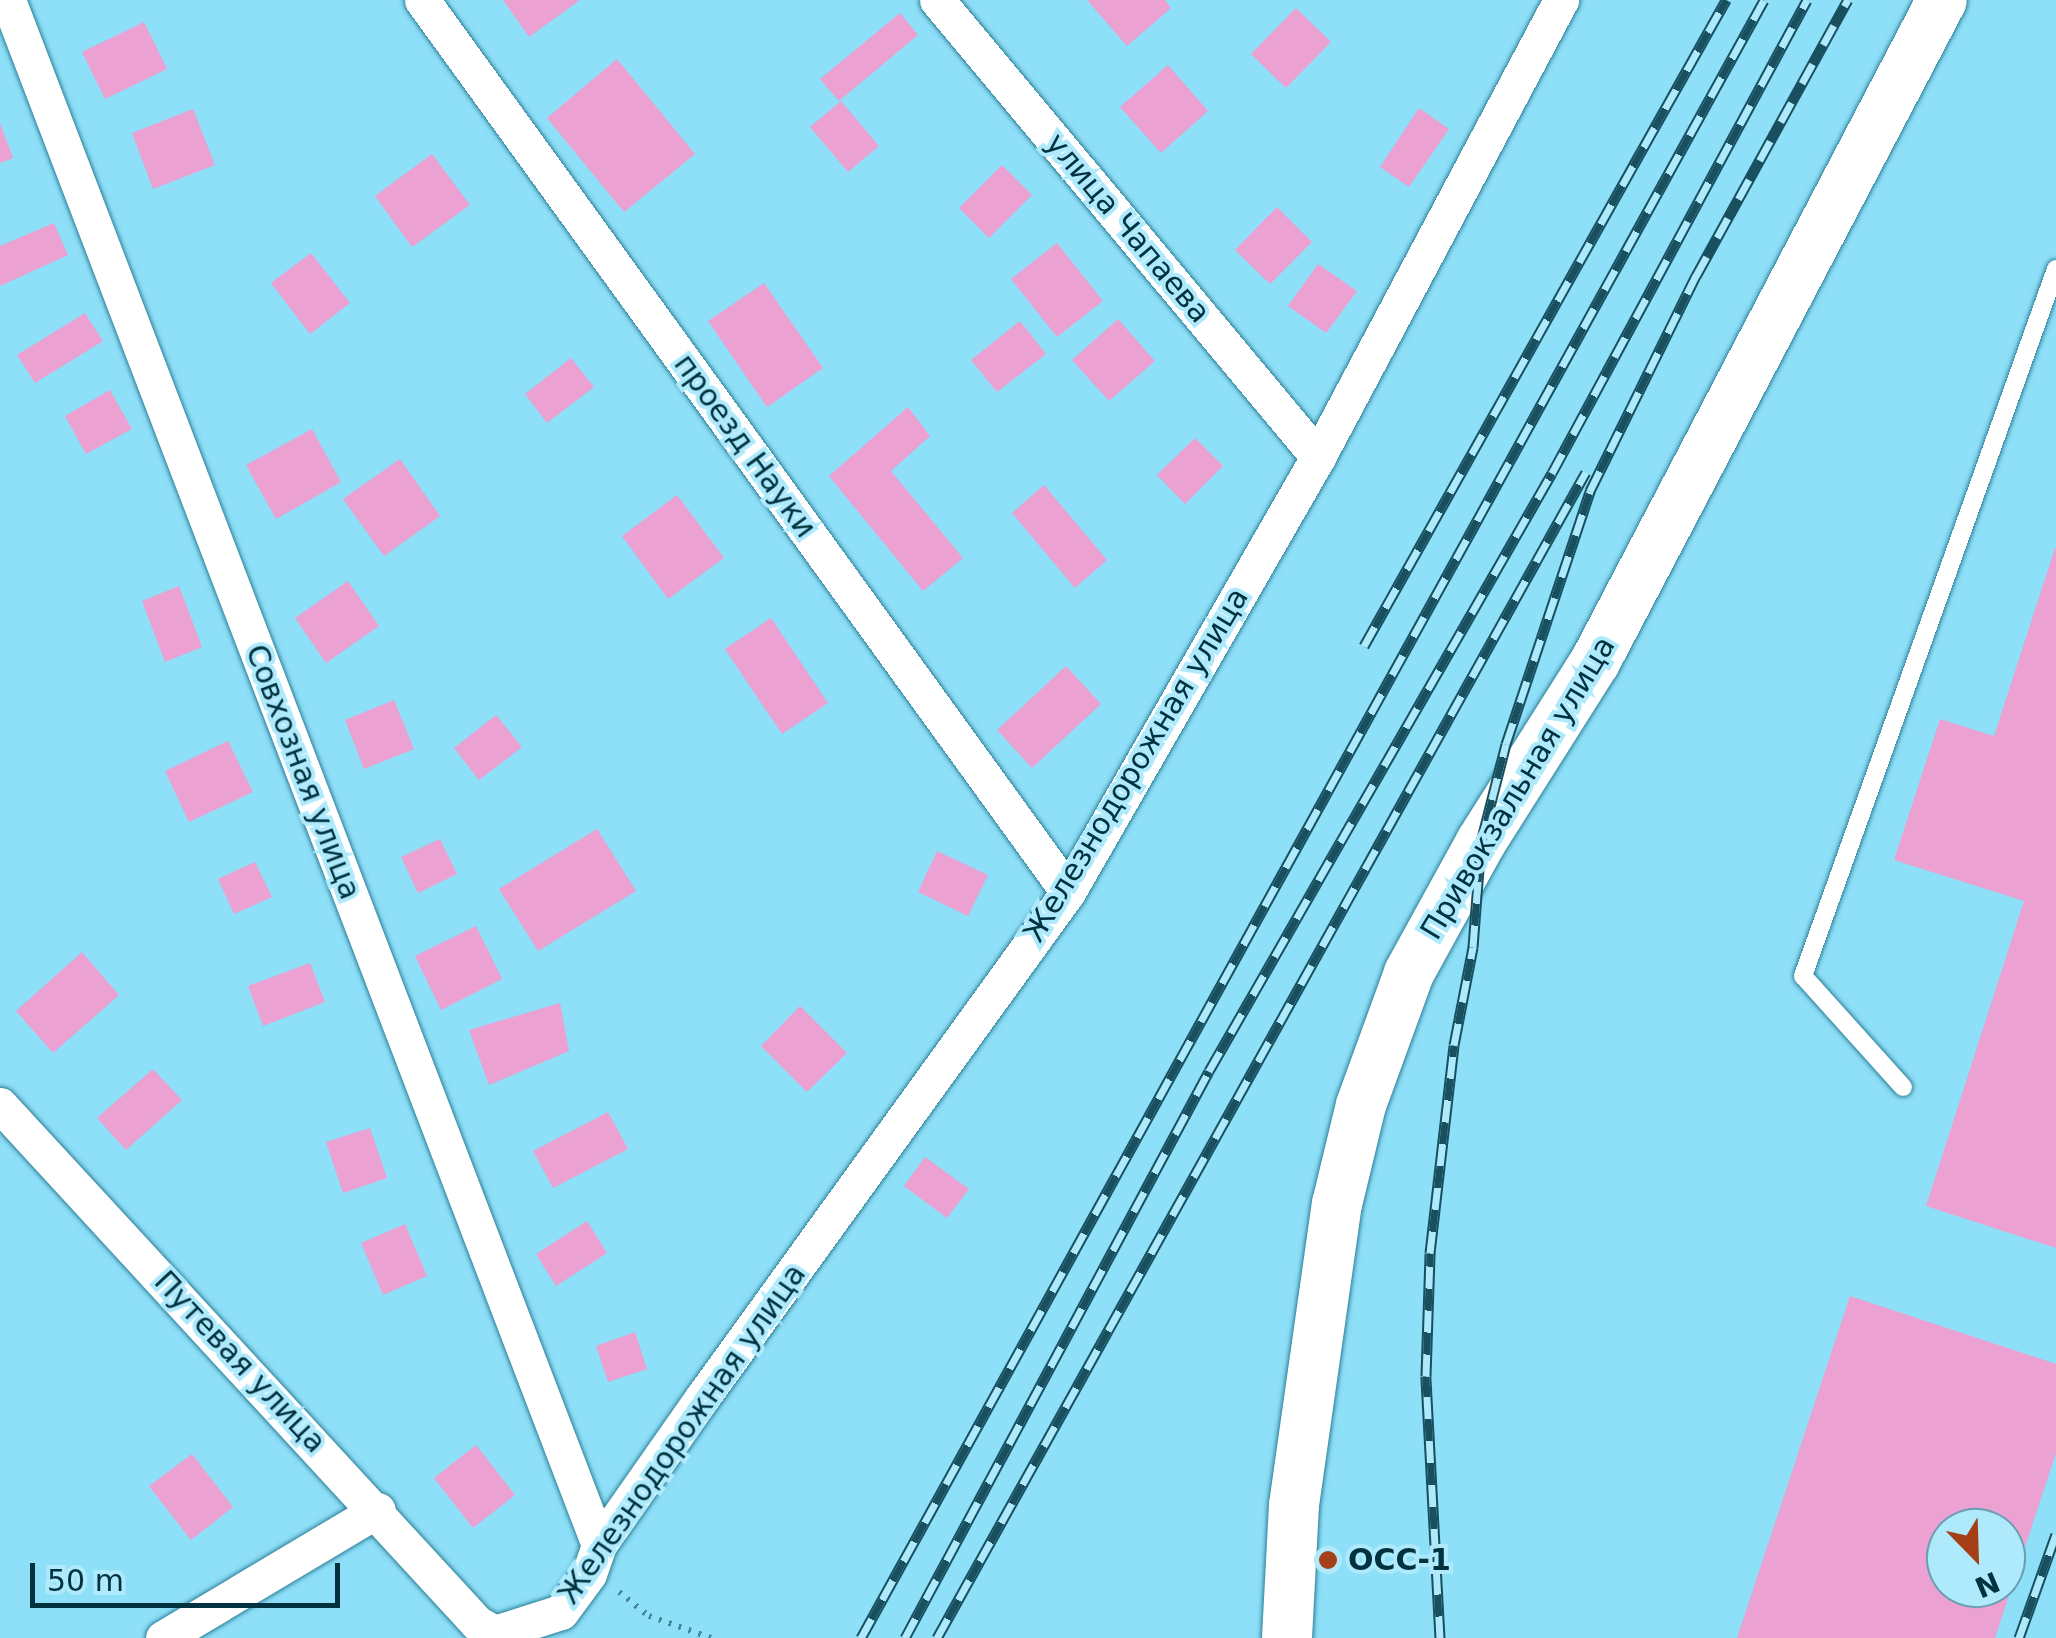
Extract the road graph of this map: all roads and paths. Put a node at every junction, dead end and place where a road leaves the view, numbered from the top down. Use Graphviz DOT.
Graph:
graph roads {
  1 [pos="8,0"];
  2 [pos="422,0"];
  3 [pos="938,0"];
  4 [pos="1561,0"];
  5 [pos="1942,0"];
  6 [pos="2056,269"];
  7 [pos="1318,457"];
  8 [pos="1068,892"];
  9 [pos="1903,1087"];
  10 [pos="0,1105"];
  11 [pos="378,1510"];
  12 [pos="594,1559"];
  13 [pos="487,1631"];
  14 [pos="163,1638"];
  15 [pos="711,1638"];
  16 [pos="1287,1638"];
  1 -- 12 [label="street, Совхозная улица"];
  2 -- 8 [label="street, проезд Науки"];
  3 -- 7 [label="street, улица Чапаева"];
  4 -- 7 [label="street, Железнодорожная улица"];
  5 -- 16 [label="main road, Привокзальная улица"];
  6 -- 9 [label="lane"];
  7 -- 8 [label="street, Железнодорожная улица"];
  8 -- 12 [label="street, Железнодорожная улица"];
  10 -- 11 [label="street, Путевая улица"];
  11 -- 13 [label="street, Путевая улица"];
  11 -- 14 [label="street"];
  12 -- 13 [label="street, Железнодорожная улица"];
  12 -- 15 [label="path"];
}
